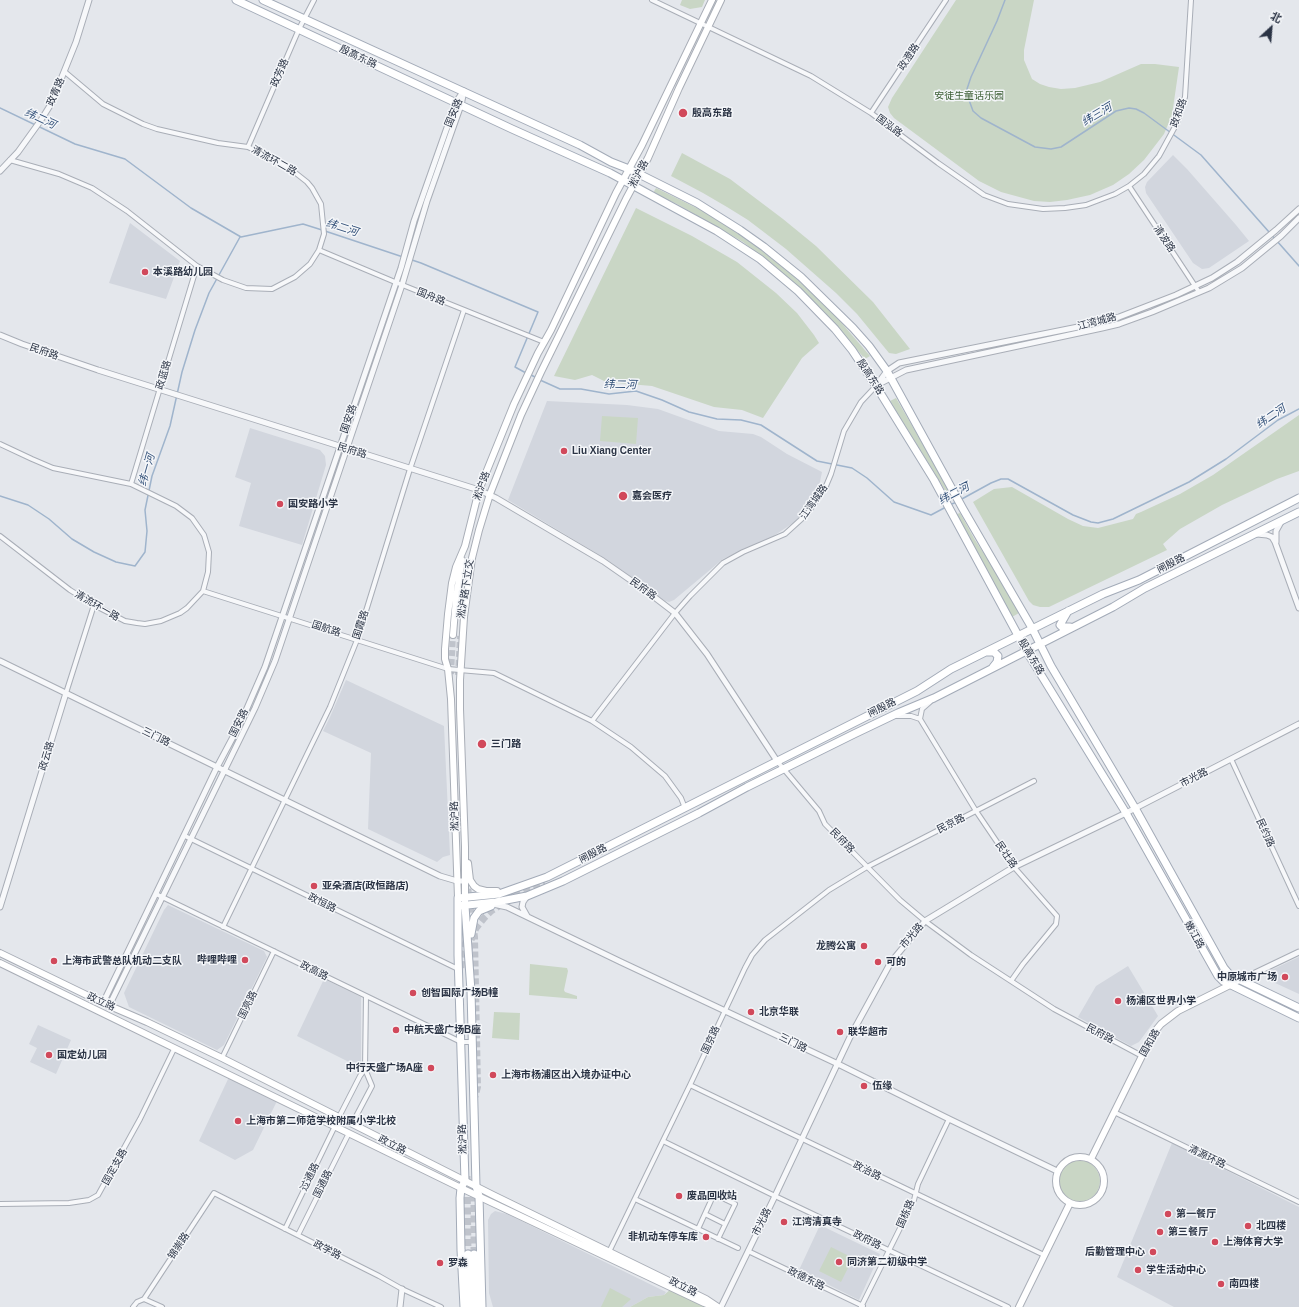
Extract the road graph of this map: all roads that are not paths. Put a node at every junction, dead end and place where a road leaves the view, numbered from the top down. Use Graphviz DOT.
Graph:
graph roads {
  1 [pos="89,0"];
  2 [pos="236,0"];
  3 [pos="263,0"];
  4 [pos="314,0"];
  5 [pos="652,0"];
  6 [pos="712,0"];
  7 [pos="721,0"];
  8 [pos="946,0"];
  9 [pos="1191,0"];
  10 [pos="304,19"];
  11 [pos="701,23"];
  12 [pos="708,26"];
  13 [pos="299,29"];
  14 [pos="65,72"];
  15 [pos="464,91"];
  16 [pos="458,104"];
  17 [pos="871,113"];
  18 [pos="248,147"];
  19 [pos="10,160"];
  20 [pos="629,170"];
  21 [pos="0,171"];
  22 [pos="639,174"];
  23 [pos="623,181"];
  24 [pos="633,186"];
  25 [pos="1129,186"];
  26 [pos="1299,209"];
  27 [pos="1299,218"];
  28 [pos="319,250"];
  29 [pos="198,266"];
  30 [pos="403,269"];
  31 [pos="395,282"];
  32 [pos="402,285"];
  33 [pos="1195,286"];
  34 [pos="1199,292"];
  35 [pos="464,310"];
  36 [pos="0,335"];
  37 [pos="544,342"];
  38 [pos="553,346"];
  39 [pos="888,374"];
  40 [pos="876,386"];
  41 [pos="160,390"];
  42 [pos="0,444"];
  43 [pos="340,447"];
  44 [pos="346,449"];
  45 [pos="410,469"];
  46 [pos="131,484"];
  47 [pos="479,490"];
  48 [pos="490,494"];
  49 [pos="1299,498"];
  50 [pos="1299,512"];
  51 [pos="1286,518"];
  52 [pos="0,536"];
  53 [pos="1246,538"];
  54 [pos="475,543"];
  55 [pos="465,546"];
  56 [pos="1277,547"];
  57 [pos="203,591"];
  58 [pos="94,606"];
  59 [pos="1299,608"];
  60 [pos="1068,611"];
  61 [pos="675,613"];
  62 [pos="284,616"];
  63 [pos="290,618"];
  64 [pos="1080,623"];
  65 [pos="1032,628"];
  66 [pos="453,635"];
  67 [pos="460,636"];
  68 [pos="1018,636"];
  69 [pos="357,639"];
  70 [pos="1040,644"];
  71 [pos="1027,652"];
  72 [pos="983,653"];
  73 [pos="0,661"];
  74 [pos="448,668"];
  75 [pos="460,669"];
  76 [pos="992,669"];
  77 [pos="66,693"];
  78 [pos="934,698"];
  79 [pos="888,717"];
  80 [pos="920,719"];
  81 [pos="592,721"];
  82 [pos="1299,724"];
  83 [pos="813,743"];
  84 [pos="823,750"];
  85 [pos="1231,760"];
  86 [pos="777,761"];
  87 [pos="217,767"];
  88 [pos="784,769"];
  89 [pos="224,770"];
  90 [pos="1034,781"];
  91 [pos="735,783"];
  92 [pos="746,787"];
  93 [pos="284,800"];
  94 [pos="686,808"];
  95 [pos="1135,808"];
  96 [pos="976,811"];
  97 [pos="699,813"];
  98 [pos="1126,813"];
  99 [pos="660,820"];
  100 [pos="185,836"];
  101 [pos="191,839"];
  102 [pos="465,847"];
  103 [pos="867,867"];
  104 [pos="1014,867"];
  105 [pos="251,868"];
  106 [pos="457,880"];
  107 [pos="465,881"];
  108 [pos="508,891"];
  109 [pos="156,894"];
  110 [pos="527,896"];
  111 [pos="162,897"];
  112 [pos="462,898"];
  113 [pos="514,899"];
  114 [pos="484,904"];
  115 [pos="498,905"];
  116 [pos="462,906"];
  117 [pos="1299,906"];
  118 [pos="0,907"];
  119 [pos="528,917"];
  120 [pos="925,921"];
  121 [pos="222,926"];
  122 [pos="469,944"];
  123 [pos="274,951"];
  124 [pos="1299,952"];
  125 [pos="0,953"];
  126 [pos="0,963"];
  127 [pos="459,969"];
  128 [pos="1240,980"];
  129 [pos="1011,982"];
  130 [pos="1230,985"];
  131 [pos="366,996"];
  132 [pos="106,1005"];
  133 [pos="1299,1008"];
  134 [pos="725,1010"];
  135 [pos="1299,1018"];
  136 [pos="461,1042"];
  137 [pos="473,1042"];
  138 [pos="174,1048"];
  139 [pos="1142,1056"];
  140 [pos="222,1058"];
  141 [pos="838,1064"];
  142 [pos="365,1069"];
  143 [pos="690,1085"];
  144 [pos="1114,1112"];
  145 [pos="339,1117"];
  146 [pos="949,1119"];
  147 [pos="352,1124"];
  148 [pos="335,1126"];
  149 [pos="349,1133"];
  150 [pos="802,1139"];
  151 [pos="663,1141"];
  152 [pos="1091,1159"];
  153 [pos="1057,1171"];
  154 [pos="465,1180"];
  155 [pos="476,1186"];
  156 [pos="461,1188"];
  157 [pos="214,1193"];
  158 [pos="915,1193"];
  159 [pos="479,1196"];
  160 [pos="775,1196"];
  161 [pos="635,1199"];
  162 [pos="1299,1202"];
  163 [pos="1070,1203"];
  164 [pos="0,1204"];
  165 [pos="705,1214"];
  166 [pos="725,1224"];
  167 [pos="285,1229"];
  168 [pos="698,1229"];
  169 [pos="298,1235"];
  170 [pos="718,1238"];
  171 [pos="738,1248"];
  172 [pos="748,1251"];
  173 [pos="889,1251"];
  174 [pos="608,1254"];
  175 [pos="1044,1255"];
  176 [pos="402,1289"];
  177 [pos="144,1299"];
  178 [pos="133,1307"];
  179 [pos="162,1307"];
  180 [pos="400,1307"];
  181 [pos="441,1307"];
  182 [pos="464,1307"];
  183 [pos="470,1307"];
  184 [pos="475,1307"];
  185 [pos="482,1307"];
  186 [pos="719,1307"];
  187 [pos="862,1307"];
  188 [pos="1008,1307"];
  189 [pos="1019,1307"];
  1 -- 14 [label="street, 政青路"];
  2 -- 13 [label="main road, 殷高东路"];
  3 -- 10 [label="main road, 殷高东路"];
  4 -- 10 [label="street, 政芳路"];
  5 -- 11 [label="street, 国泓路"];
  6 -- 11 [label="main road, 淞沪路"];
  7 -- 12 [label="main road, 淞沪路"];
  8 -- 17 [label="street, 政澄路"];
  9 -- 25 [label="street, 政和路"];
  10 -- 13 [label="street, 政芳路"];
  10 -- 15 [label="main road, 殷高东路"];
  11 -- 12 [label="street, 国泓路"];
  11 -- 20 [label="main road, 淞沪路"];
  12 -- 17 [label="street, 国泓路"];
  12 -- 22 [label="main road, 淞沪路"];
  13 -- 16 [label="main road, 殷高东路"];
  13 -- 18 [label="street, 政芳路"];
  14 -- 18 [label="street, 清流环二路"];
  14 -- 19 [label="street, 政青路"];
  15 -- 16 [label="street, 国安路"];
  15 -- 20 [label="main road, 殷高东路"];
  16 -- 23 [label="main road, 殷高东路"];
  16 -- 30 [label="street, 国安路"];
  17 -- 25 [label="street, 国泓路"];
  18 -- 28 [label="street, 清流环二路"];
  19 -- 21 [label="street, 政青路"];
  19 -- 29 [label="street, 清流环二路"];
  20 -- 22 [label="main road, 殷高东路"];
  20 -- 23 [label="main road, 淞沪路"];
  22 -- 24 [label="main road, 淞沪路"];
  22 -- 39 [label="main road, 殷高东路"];
  23 -- 24 [label="main road, 殷高东路"];
  23 -- 37 [label="main road, 淞沪路"];
  24 -- 38 [label="main road, 淞沪路"];
  24 -- 40 [label="main road, 殷高东路"];
  25 -- 33 [label="street, 清波路"];
  26 -- 33 [label="street, 江湾城路"];
  27 -- 34 [label="street, 江湾城路"];
  28 -- 29 [label="street, 清流环二路"];
  28 -- 31 [label="street, 国舟路"];
  29 -- 41 [label="street, 政蓝路"];
  30 -- 31 [label="street, 国安路"];
  30 -- 32 [label="street, 国安路"];
  31 -- 32 [label="street, 国舟路"];
  31 -- 43 [label="street, 国安路"];
  32 -- 35 [label="street, 国舟路"];
  32 -- 44 [label="street, 国安路"];
  33 -- 34 [label="street, 清波路"];
  33 -- 39 [label="street, 江湾城路"];
  34 -- 39 [label="street, 江湾城路"];
  35 -- 37 [label="street, 国舟路"];
  35 -- 45 [label="street, 国霞路"];
  36 -- 41 [label="street, 民府路"];
  37 -- 38 [label="street"];
  37 -- 47 [label="main road, 淞沪路"];
  38 -- 48 [label="main road, 淞沪路"];
  39 -- 40 [label="street, 江湾城路"];
  39 -- 65 [label="main road, 殷高东路"];
  40 -- 61 [label="street, 江湾城路"];
  40 -- 68 [label="main road, 殷高东路"];
  41 -- 43 [label="street, 民府路"];
  41 -- 46 [label="street, 政蓝路"];
  42 -- 46 [label="street, 清流环一路"];
  43 -- 44 [label="street, 民府路"];
  43 -- 62 [label="street, 国安路"];
  44 -- 45 [label="street, 民府路"];
  44 -- 63 [label="street, 国安路"];
  45 -- 47 [label="street, 民府路"];
  45 -- 69 [label="street, 国霞路"];
  46 -- 57 [label="street, 清流环一路"];
  47 -- 48 [label="street, 民府路"];
  47 -- 55 [label="main road, 淞沪路"];
  48 -- 54 [label="main road, 淞沪路"];
  48 -- 61 [label="street, 民府路"];
  49 -- 60 [label="main road, 闸殷路"];
  50 -- 51 [label="main road, 闸殷路"];
  51 -- 53 [label="main road, 闸殷路"];
  51 -- 56 [label="street"];
  52 -- 58 [label="street, 清流环一路"];
  53 -- 56 [label="street"];
  53 -- 64 [label="main road, 闸殷路"];
  54 -- 67 [label="main road, 淞沪路下立交"];
  54 -- 75 [label="main road, 淞沪路"];
  55 -- 66 [label="main road, 淞沪路下立交"];
  55 -- 74 [label="main road, 淞沪路"];
  56 -- 59 [label="street"];
  57 -- 58 [label="street, 清流环一路"];
  57 -- 62 [label="street, 国航路"];
  58 -- 77 [label="street, 政云路"];
  60 -- 64 [label="main road"];
  60 -- 65 [label="main road, 闸殷路"];
  61 -- 81 [label="street, 江湾城路"];
  61 -- 86 [label="street, 民府路"];
  62 -- 63 [label="street, 国航路"];
  62 -- 87 [label="street, 国安路"];
  63 -- 69 [label="street, 国航路"];
  63 -- 89 [label="street, 国安路"];
  64 -- 70 [label="main road, 闸殷路"];
  65 -- 68 [label="main road, 闸殷路"];
  65 -- 70 [label="main road, 殷高东路"];
  68 -- 71 [label="main road, 殷高东路"];
  68 -- 72 [label="main road, 闸殷路"];
  69 -- 74 [label="street, 国航路"];
  69 -- 93 [label="street, 国霞路"];
  70 -- 71 [label="main road, 闸殷路"];
  70 -- 95 [label="main road, 殷高东路"];
  71 -- 76 [label="main road, 闸殷路"];
  71 -- 98 [label="main road, 殷高东路"];
  72 -- 76 [label="main road"];
  72 -- 83 [label="main road, 闸殷路"];
  73 -- 77 [label="street, 三门路"];
  74 -- 75 [label="street, 国航路"];
  74 -- 106 [label="main road, 淞沪路"];
  75 -- 81 [label="street, 国航路"];
  75 -- 102 [label="main road, 淞沪路"];
  76 -- 78 [label="main road, 闸殷路"];
  77 -- 87 [label="street, 三门路"];
  77 -- 118 [label="street, 政云路"];
  78 -- 79 [label="main road, 闸殷路"];
  78 -- 80 [label="street"];
  79 -- 80 [label="street"];
  79 -- 84 [label="main road, 闸殷路"];
  80 -- 96 [label="street, 民壮路"];
  81 -- 94 [label="street, 国航路"];
  82 -- 85 [label="street, 市光路"];
  83 -- 84 [label="main road"];
  83 -- 86 [label="main road, 闸殷路"];
  84 -- 88 [label="main road, 闸殷路"];
  85 -- 95 [label="street, 市光路"];
  85 -- 117 [label="street, 民约路"];
  86 -- 88 [label="street, 民府路"];
  86 -- 91 [label="main road, 闸殷路"];
  87 -- 89 [label="street, 三门路"];
  87 -- 100 [label="street, 国安路"];
  88 -- 92 [label="main road, 闸殷路"];
  88 -- 103 [label="street, 民府路"];
  89 -- 93 [label="street, 三门路"];
  89 -- 101 [label="street, 国安路"];
  90 -- 96 [label="street, 民京路"];
  91 -- 92 [label="main road"];
  91 -- 94 [label="main road, 闸殷路"];
  92 -- 97 [label="main road, 闸殷路"];
  93 -- 105 [label="street, 国霞路"];
  93 -- 106 [label="street, 三门路"];
  94 -- 99 [label="main road, 闸殷路"];
  95 -- 98 [label="street, 市光路"];
  95 -- 128 [label="main road, 嫩江路"];
  96 -- 103 [label="street, 民京路"];
  96 -- 104 [label="street, 民壮路"];
  97 -- 99 [label="main road"];
  97 -- 110 [label="main road, 闸殷路"];
  98 -- 104 [label="street, 市光路"];
  98 -- 130 [label="main road, 嫩江路"];
  99 -- 108 [label="main road, 闸殷路"];
  100 -- 101 [label="street, 政恒路"];
  100 -- 109 [label="street, 国安路"];
  101 -- 105 [label="street, 政恒路"];
  101 -- 111 [label="street, 国安路"];
  102 -- 107 [label="main road, 淞沪路"];
  102 -- 108 [label="main road"];
  103 -- 120 [label="street, 民府路"];
  103 -- 134 [label="street, 国京路"];
  104 -- 120 [label="street, 市光路"];
  104 -- 129 [label="street, 民壮路"];
  105 -- 121 [label="street, 国霞路"];
  105 -- 127 [label="street, 政恒路"];
  106 -- 107 [label="street, 三门路"];
  106 -- 112 [label="main road, 淞沪路"];
  107 -- 112 [label="main road, 淞沪路"];
  108 -- 112 [label="main road, 闸殷路"];
  109 -- 111 [label="street, 政高路"];
  109 -- 132 [label="street, 国安路"];
  110 -- 113 [label="main road, 闸殷路"];
  110 -- 119 [label="street"];
  111 -- 121 [label="street, 政高路"];
  111 -- 132 [label="street, 国安路"];
  112 -- 116 [label="main road, 淞沪路"];
  113 -- 114 [label="main road, 闸殷路"];
  113 -- 115 [label="main road"];
  114 -- 115 [label="street, 三门路"];
  114 -- 116 [label="main road, 闸殷路"];
  115 -- 119 [label="street, 三门路"];
  115 -- 122 [label="main road"];
  116 -- 122 [label="main road, 淞沪路"];
  116 -- 127 [label="main road, 淞沪路"];
  119 -- 134 [label="street, 三门路"];
  120 -- 129 [label="street, 民府路"];
  120 -- 141 [label="street, 市光路"];
  121 -- 123 [label="street, 政高路"];
  122 -- 137 [label="main road, 淞沪路"];
  123 -- 131 [label="street, 政高路"];
  123 -- 140 [label="street, 国亮路"];
  124 -- 128 [label="street, 国和路"];
  125 -- 132 [label="main road, 政立路"];
  126 -- 138 [label="main road, 政立路"];
  127 -- 136 [label="main road, 淞沪路"];
  128 -- 130 [label="street, 国和路"];
  128 -- 133 [label="main road, 嫩江路"];
  129 -- 139 [label="street, 民府路"];
  130 -- 135 [label="main road, 嫩江路"];
  130 -- 139 [label="main road, 国和路"];
  131 -- 136 [label="street, 政高路"];
  131 -- 142 [label="street"];
  132 -- 140 [label="main road, 政立路"];
  134 -- 141 [label="street, 三门路"];
  134 -- 143 [label="street, 国京路"];
  136 -- 137 [label="street, 政高路"];
  136 -- 154 [label="main road, 淞沪路"];
  137 -- 155 [label="main road, 淞沪路"];
  138 -- 148 [label="main road, 政立路"];
  138 -- 164 [label="street, 国定支路"];
  139 -- 144 [label="main road, 国和路"];
  140 -- 145 [label="main road, 政立路"];
  141 -- 146 [label="street, 三门路"];
  141 -- 150 [label="street, 市光路"];
  142 -- 145 [label="street"];
  142 -- 147 [label="street"];
  143 -- 150 [label="street, 政治路"];
  143 -- 151 [label="street, 国京路"];
  144 -- 152 [label="main road, 国和路"];
  144 -- 162 [label="street, 清源环路"];
  145 -- 147 [label="main road, 政立路"];
  146 -- 153 [label="street, 三门路"];
  146 -- 158 [label="street, 国栋路"];
  147 -- 154 [label="main road, 政立路"];
  148 -- 149 [label="main road, 政立路"];
  148 -- 167 [label="street, 过通路"];
  149 -- 156 [label="main road, 政立路"];
  149 -- 169 [label="street, 国通路"];
  150 -- 158 [label="street, 政治路"];
  150 -- 160 [label="street, 市光路"];
  151 -- 160 [label="street, 政府路"];
  151 -- 161 [label="street, 国京路"];
  152 -- 153 [label="main road"];
  152 -- 163 [label="main road"];
  153 -- 163 [label="main road"];
  154 -- 155 [label="main road, 政立路"];
  154 -- 156 [label="main road, 淞沪路"];
  155 -- 159 [label="main road, 淞沪路"];
  155 -- 174 [label="main road, 政立路"];
  156 -- 159 [label="main road, 政立路"];
  156 -- 182 [label="main road, 淞沪路"];
  157 -- 167 [label="street, 政学路"];
  157 -- 177 [label="street, 锦崇路"];
  158 -- 173 [label="street, 国栋路"];
  158 -- 175 [label="street, 政治路"];
  159 -- 174 [label="main road, 政立路"];
  159 -- 185 [label="main road, 淞沪路"];
  160 -- 172 [label="street, 市光路"];
  160 -- 173 [label="street, 政府路"];
  161 -- 168 [label="street"];
  161 -- 174 [label="street, 国京路"];
  163 -- 175 [label="main road"];
  165 -- 166 [label="street"];
  165 -- 166 [label="street"];
  165 -- 168 [label="street"];
  166 -- 170 [label="street"];
  167 -- 169 [label="street, 政学路"];
  168 -- 170 [label="street"];
  169 -- 176 [label="street, 政学路"];
  170 -- 171 [label="street"];
  172 -- 186 [label="street, 市光路"];
  172 -- 187 [label="street, 政德东路"];
  173 -- 187 [label="street, 国栋路"];
  173 -- 188 [label="street, 政府路"];
  174 -- 186 [label="main road, 政立路"];
  175 -- 189 [label="main road"];
  176 -- 180 [label="street"];
  176 -- 181 [label="street, 政学路"];
  177 -- 178 [label="street"];
  177 -- 179 [label="street"];
  183 -- 184 [label="main road"];
}
